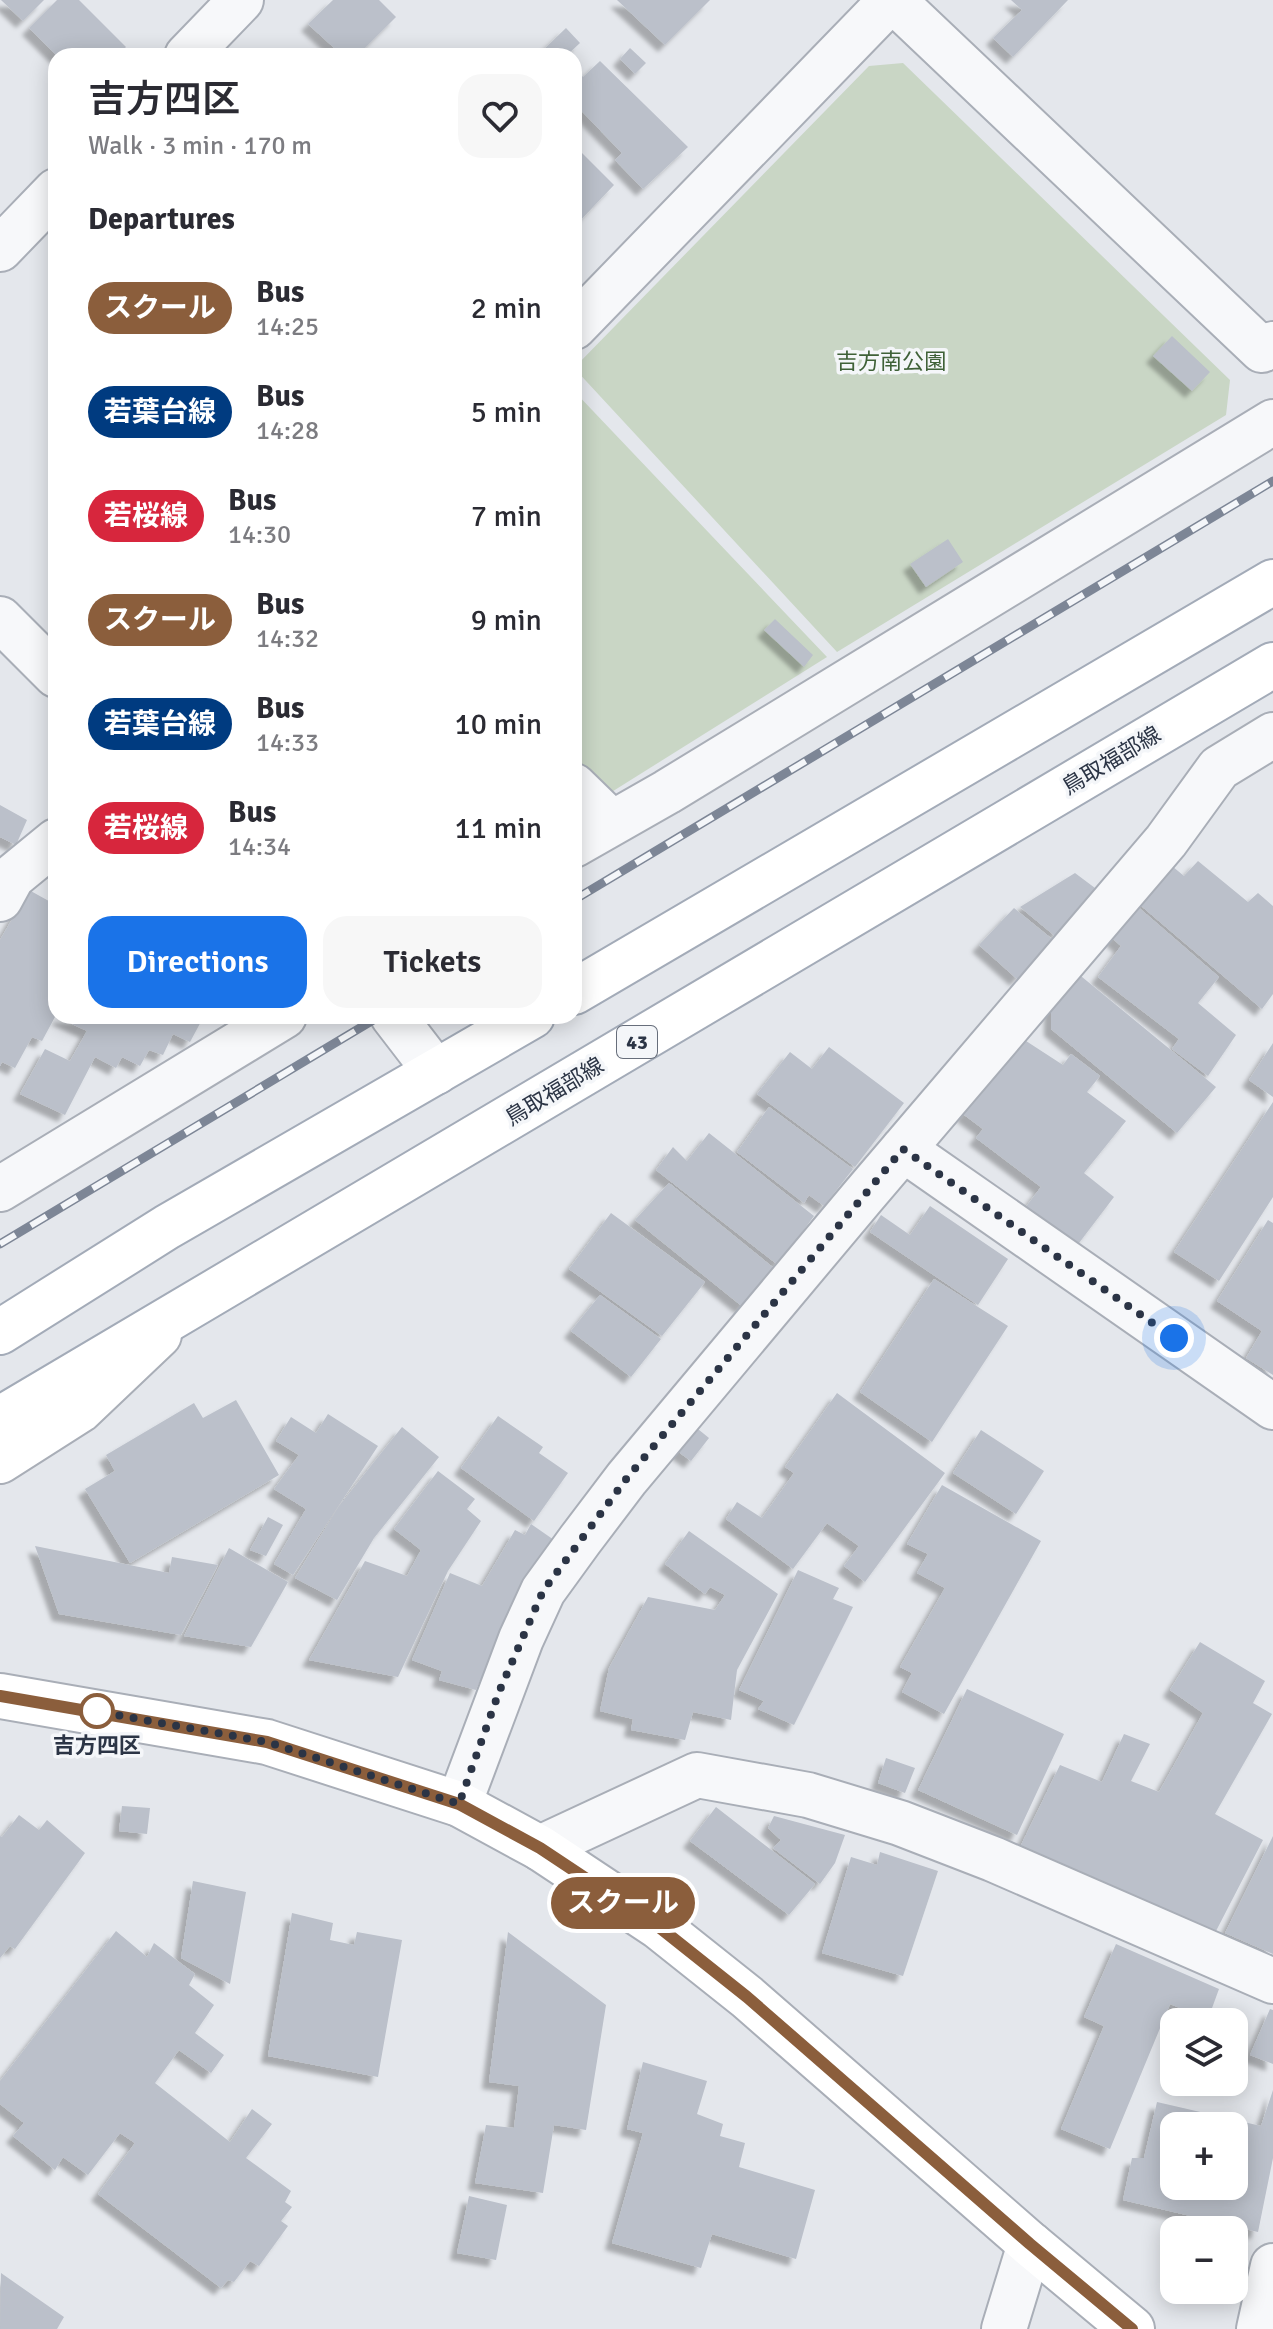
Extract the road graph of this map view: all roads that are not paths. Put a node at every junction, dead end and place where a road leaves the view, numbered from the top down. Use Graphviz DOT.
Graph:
graph roads {
  1 [pos="241,0"];
  2 [pos="892,0"];
  3 [pos="195,48"];
  4 [pos="48,199"];
  5 [pos="0,249"];
  6 [pos="582,319"];
  7 [pos="1269,351"];
  8 [pos="1273,422"];
  9 [pos="1273,582"];
  10 [pos="0,619"];
  11 [pos="1273,665"];
  12 [pos="48,667"];
  13 [pos="1273,735"];
  14 [pos="582,794"];
  15 [pos="612,823"];
  16 [pos="582,840"];
  17 [pos="48,848"];
  18 [pos="0,899"];
  19 [pos="582,987"];
  20 [pos="270,1024"];
  21 [pos="399,1024"];
  22 [pos="518,1024"];
  23 [pos="436,1072"];
  24 [pos="903,1149"];
  25 [pos="10,1174"];
  26 [pos="187,1309"];
  27 [pos="0,1332"];
  28 [pos="1273,1407"];
  29 [pos="0,1419"];
  30 [pos="0,1461"];
  31 [pos="8,1689"];
  32 [pos="459,1804"];
  33 [pos="540,1848"];
  34 [pos="1273,1981"];
  35 [pos="1030,2244"];
  36 [pos="1273,2266"];
  37 [pos="1004,2329"];
  38 [pos="1132,2329"];
  39 [pos="1259,2329"];
  1 -- 3 [label="street"];
  2 -- 6 [label="street"];
  2 -- 7 [label="street"];
  4 -- 5 [label="street"];
  8 -- 15 [label="street"];
  9 -- 19 [label="main road"];
  10 -- 12 [label="street"];
  11 -- 26 [label="main road, 鳥取福部線 / 43"];
  13 -- 24 [label="street"];
  14 -- 15 [label="street"];
  15 -- 16 [label="street"];
  17 -- 18 [label="street"];
  20 -- 25 [label="street"];
  21 -- 23 [label="street"];
  22 -- 23 [label="main road"];
  23 -- 27 [label="main road"];
  24 -- 28 [label="street"];
  24 -- 32 [label="street"];
  26 -- 29 [label="main road, 鳥取福部線 / 43"];
  26 -- 30 [label="main road"];
  31 -- 32 [label="main road"];
  32 -- 33 [label="main road"];
  33 -- 34 [label="street"];
  33 -- 35 [label="main road"];
  35 -- 37 [label="street"];
  35 -- 38 [label="main road"];
  36 -- 39 [label="street"];
}
